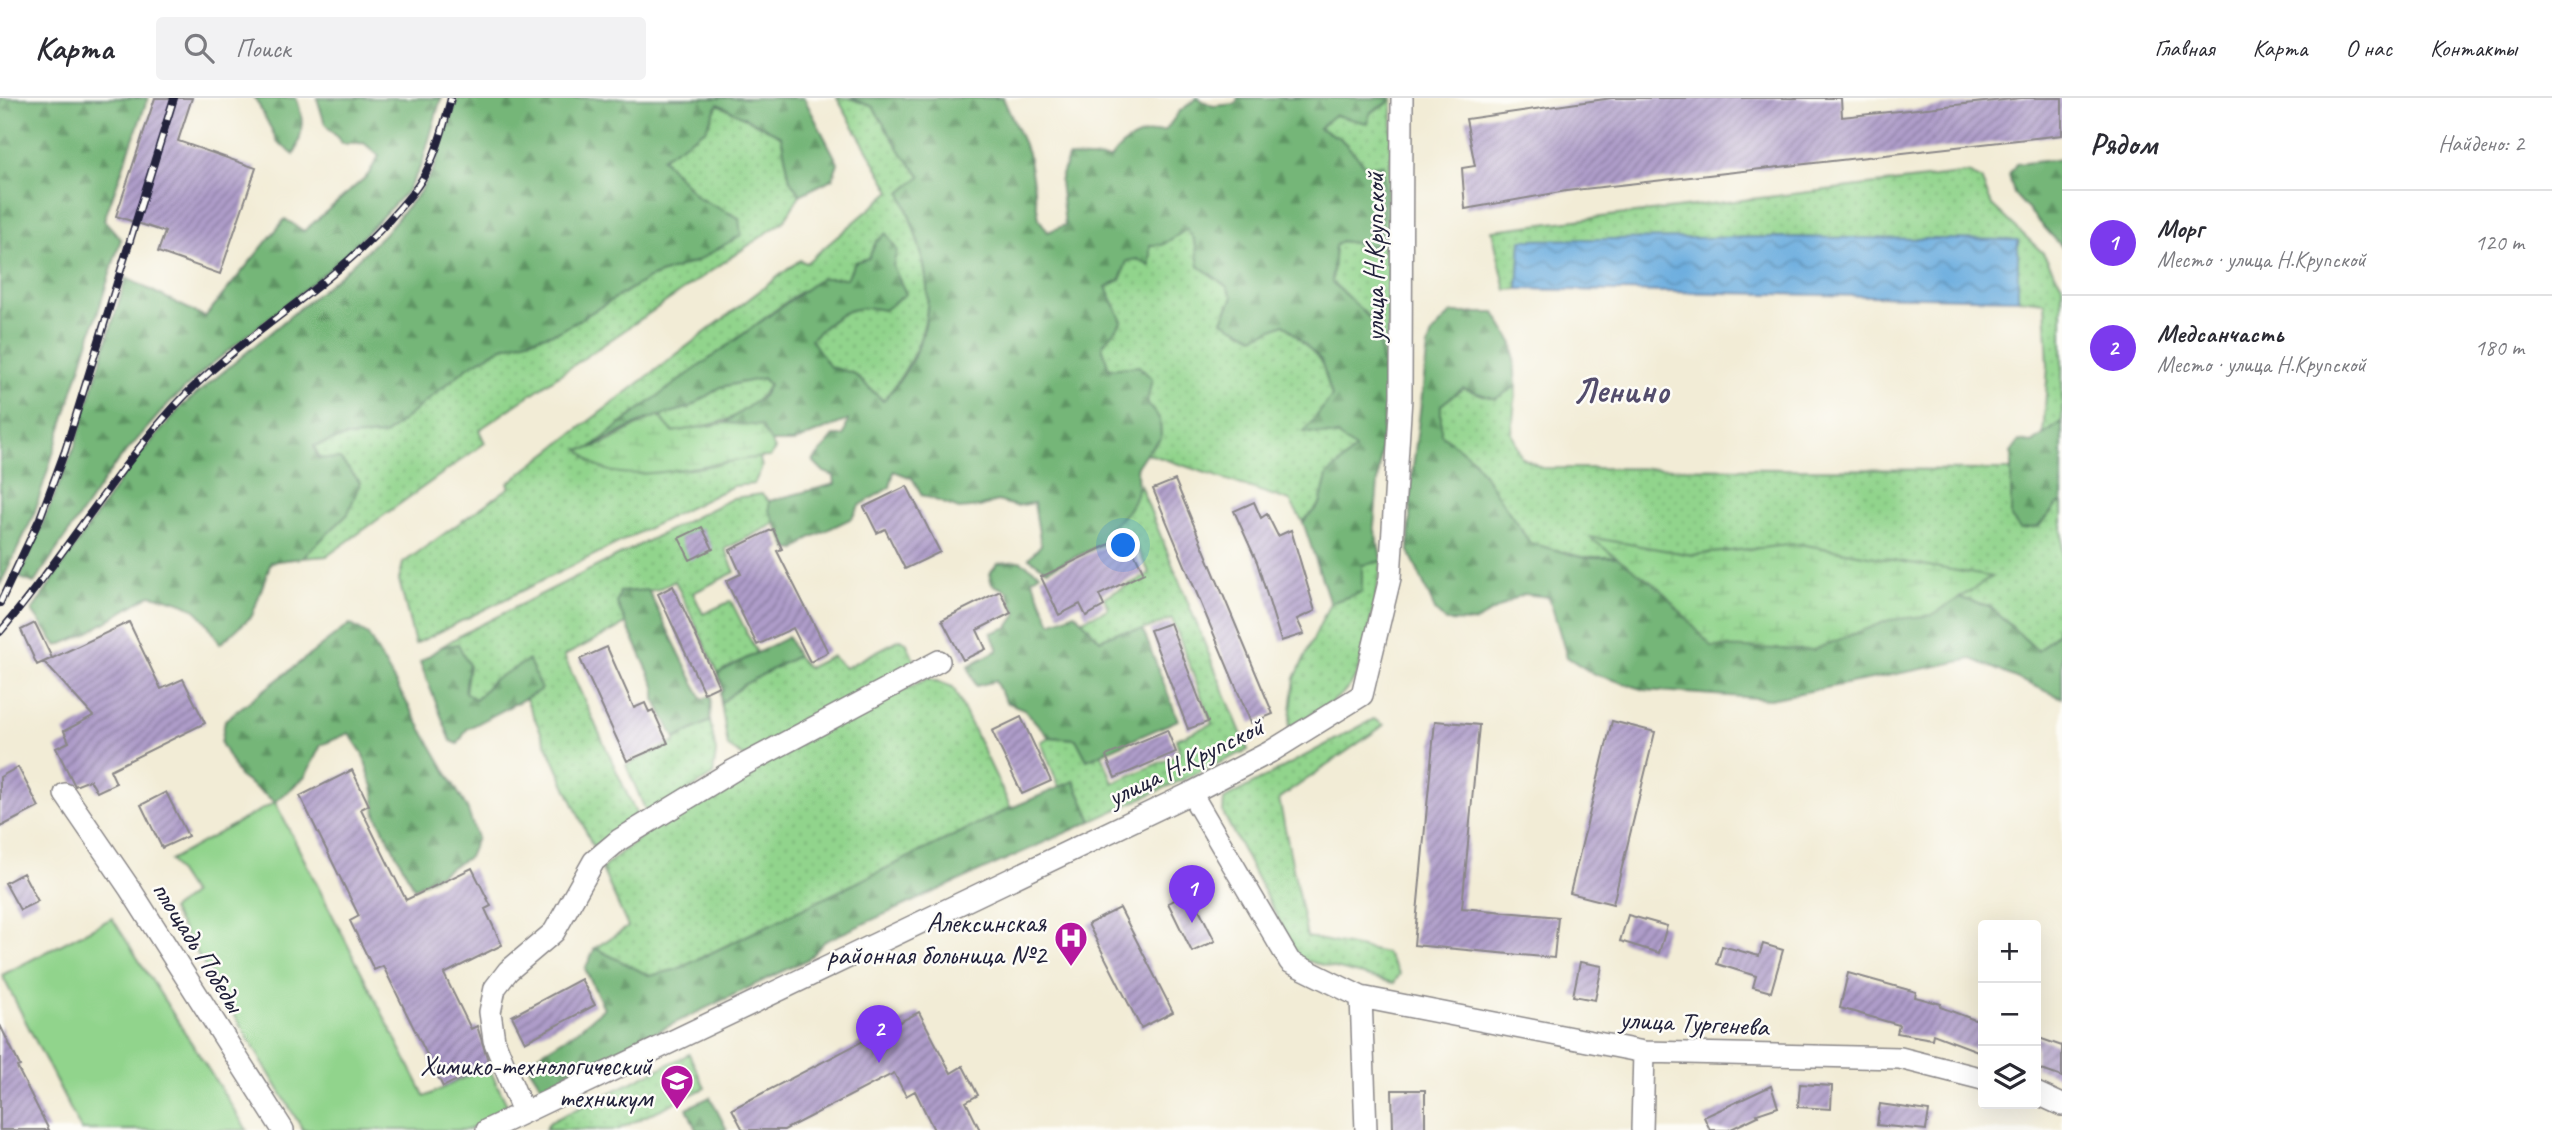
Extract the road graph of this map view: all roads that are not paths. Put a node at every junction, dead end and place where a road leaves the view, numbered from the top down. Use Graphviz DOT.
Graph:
graph roads {
  1 [pos="1402,98"];
  2 [pos="939,661"];
  3 [pos="1191,793"];
  4 [pos="65,794"];
  5 [pos="1361,997"];
  6 [pos="1644,1052"];
  7 [pos="1978,1078"];
  8 [pos="2041,1095"];
  9 [pos="2062,1105"];
  10 [pos="523,1112"];
  11 [pos="283,1130"];
  12 [pos="487,1130"];
  13 [pos="1366,1130"];
  14 [pos="1642,1130"];
  1 -- 3 [label="street, улица Н.Крупской"];
  2 -- 10 [label="street"];
  3 -- 5 [label="street, улица Тургенева"];
  3 -- 10 [label="street, улица Н.Крупской"];
  4 -- 11 [label="street, площадь Победы"];
  5 -- 6 [label="street, улица Тургенева"];
  5 -- 13 [label="street"];
  6 -- 7 [label="street, улица Тургенева"];
  6 -- 14 [label="street"];
  8 -- 9 [label="street"];
  10 -- 12 [label="street, улица Н.Крупской"];
}
